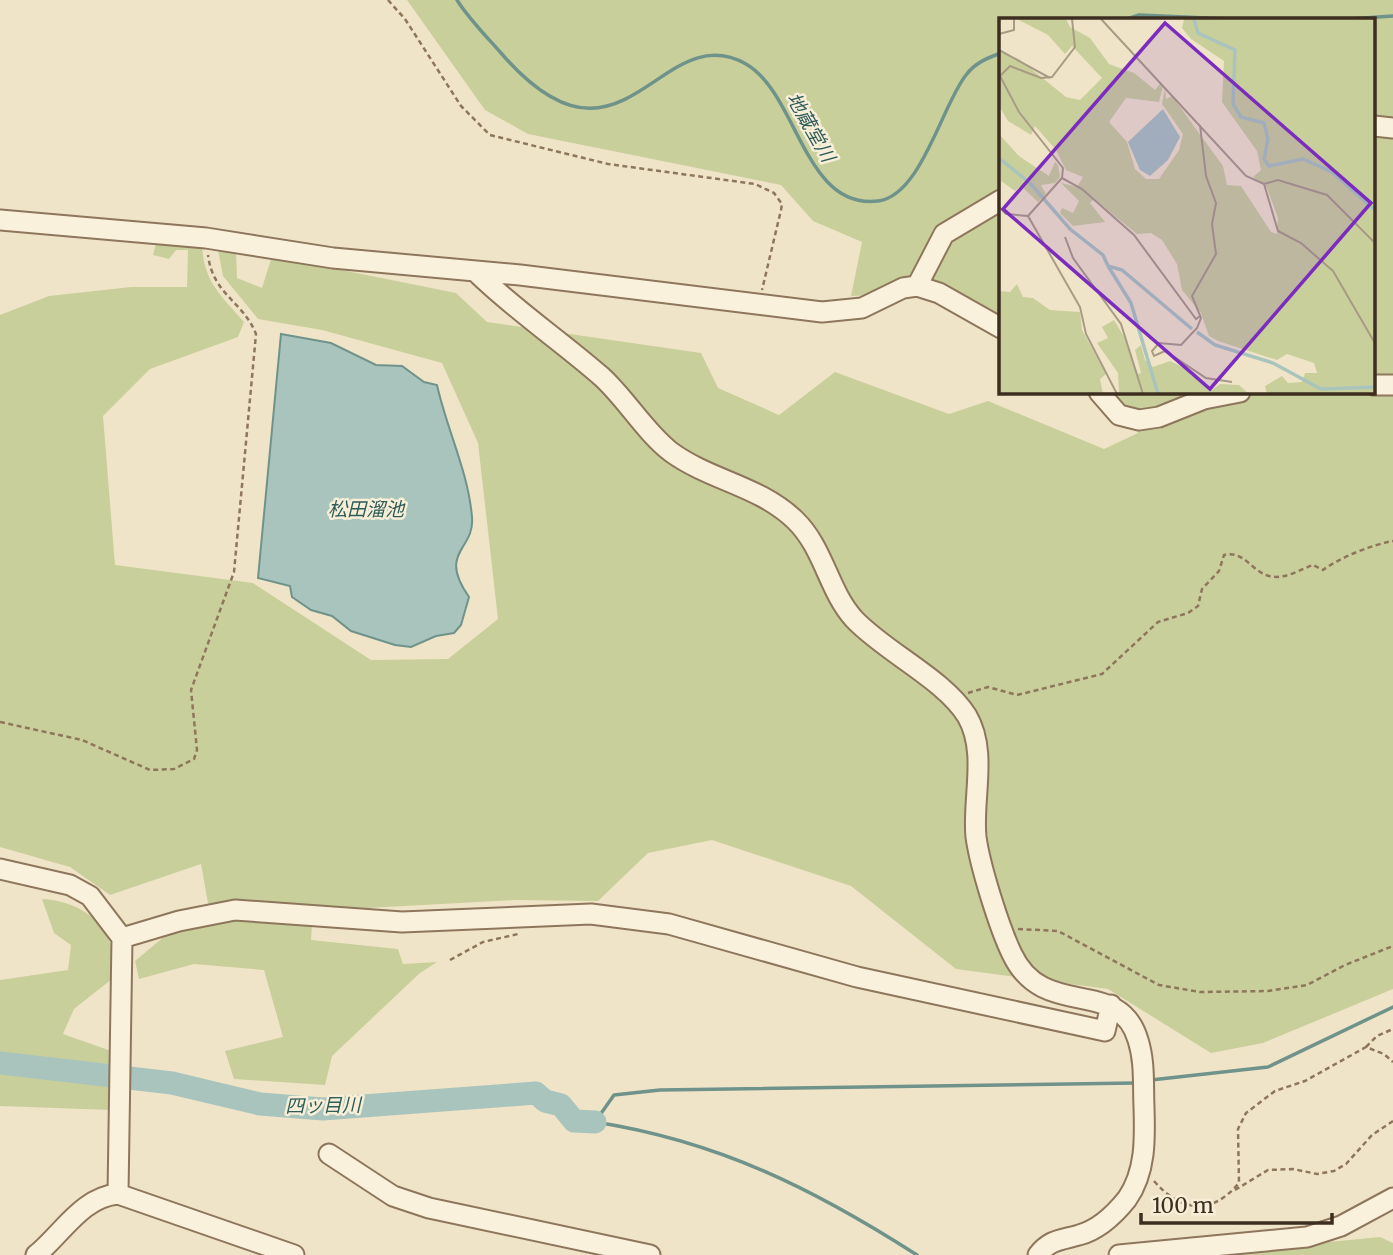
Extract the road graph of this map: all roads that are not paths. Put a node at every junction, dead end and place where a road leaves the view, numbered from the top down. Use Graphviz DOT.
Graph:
graph roads {
  1 [pos="999,201"];
  2 [pos="0,220"];
  3 [pos="477,273"];
  4 [pos="917,286"];
  5 [pos="999,327"];
  6 [pos="1101,394"];
  7 [pos="1230,394"];
  8 [pos="0,869"];
  9 [pos="122,937"];
  10 [pos="1111,1005"];
  11 [pos="329,1154"];
  12 [pos="118,1194"];
  13 [pos="1393,1198"];
  14 [pos="36,1255"];
  15 [pos="294,1255"];
  16 [pos="650,1255"];
  17 [pos="1038,1255"];
  18 [pos="1119,1255"];
  1 -- 4 [label="street"];
  2 -- 3 [label="street"];
  3 -- 4 [label="street"];
  3 -- 10 [label="street"];
  4 -- 5 [label="street"];
  6 -- 7 [label="street"];
  8 -- 9 [label="street"];
  9 -- 10 [label="street"];
  9 -- 12 [label="street"];
  10 -- 17 [label="street"];
  11 -- 16 [label="street"];
  12 -- 14 [label="street"];
  12 -- 15 [label="street"];
  13 -- 18 [label="street"];
}
